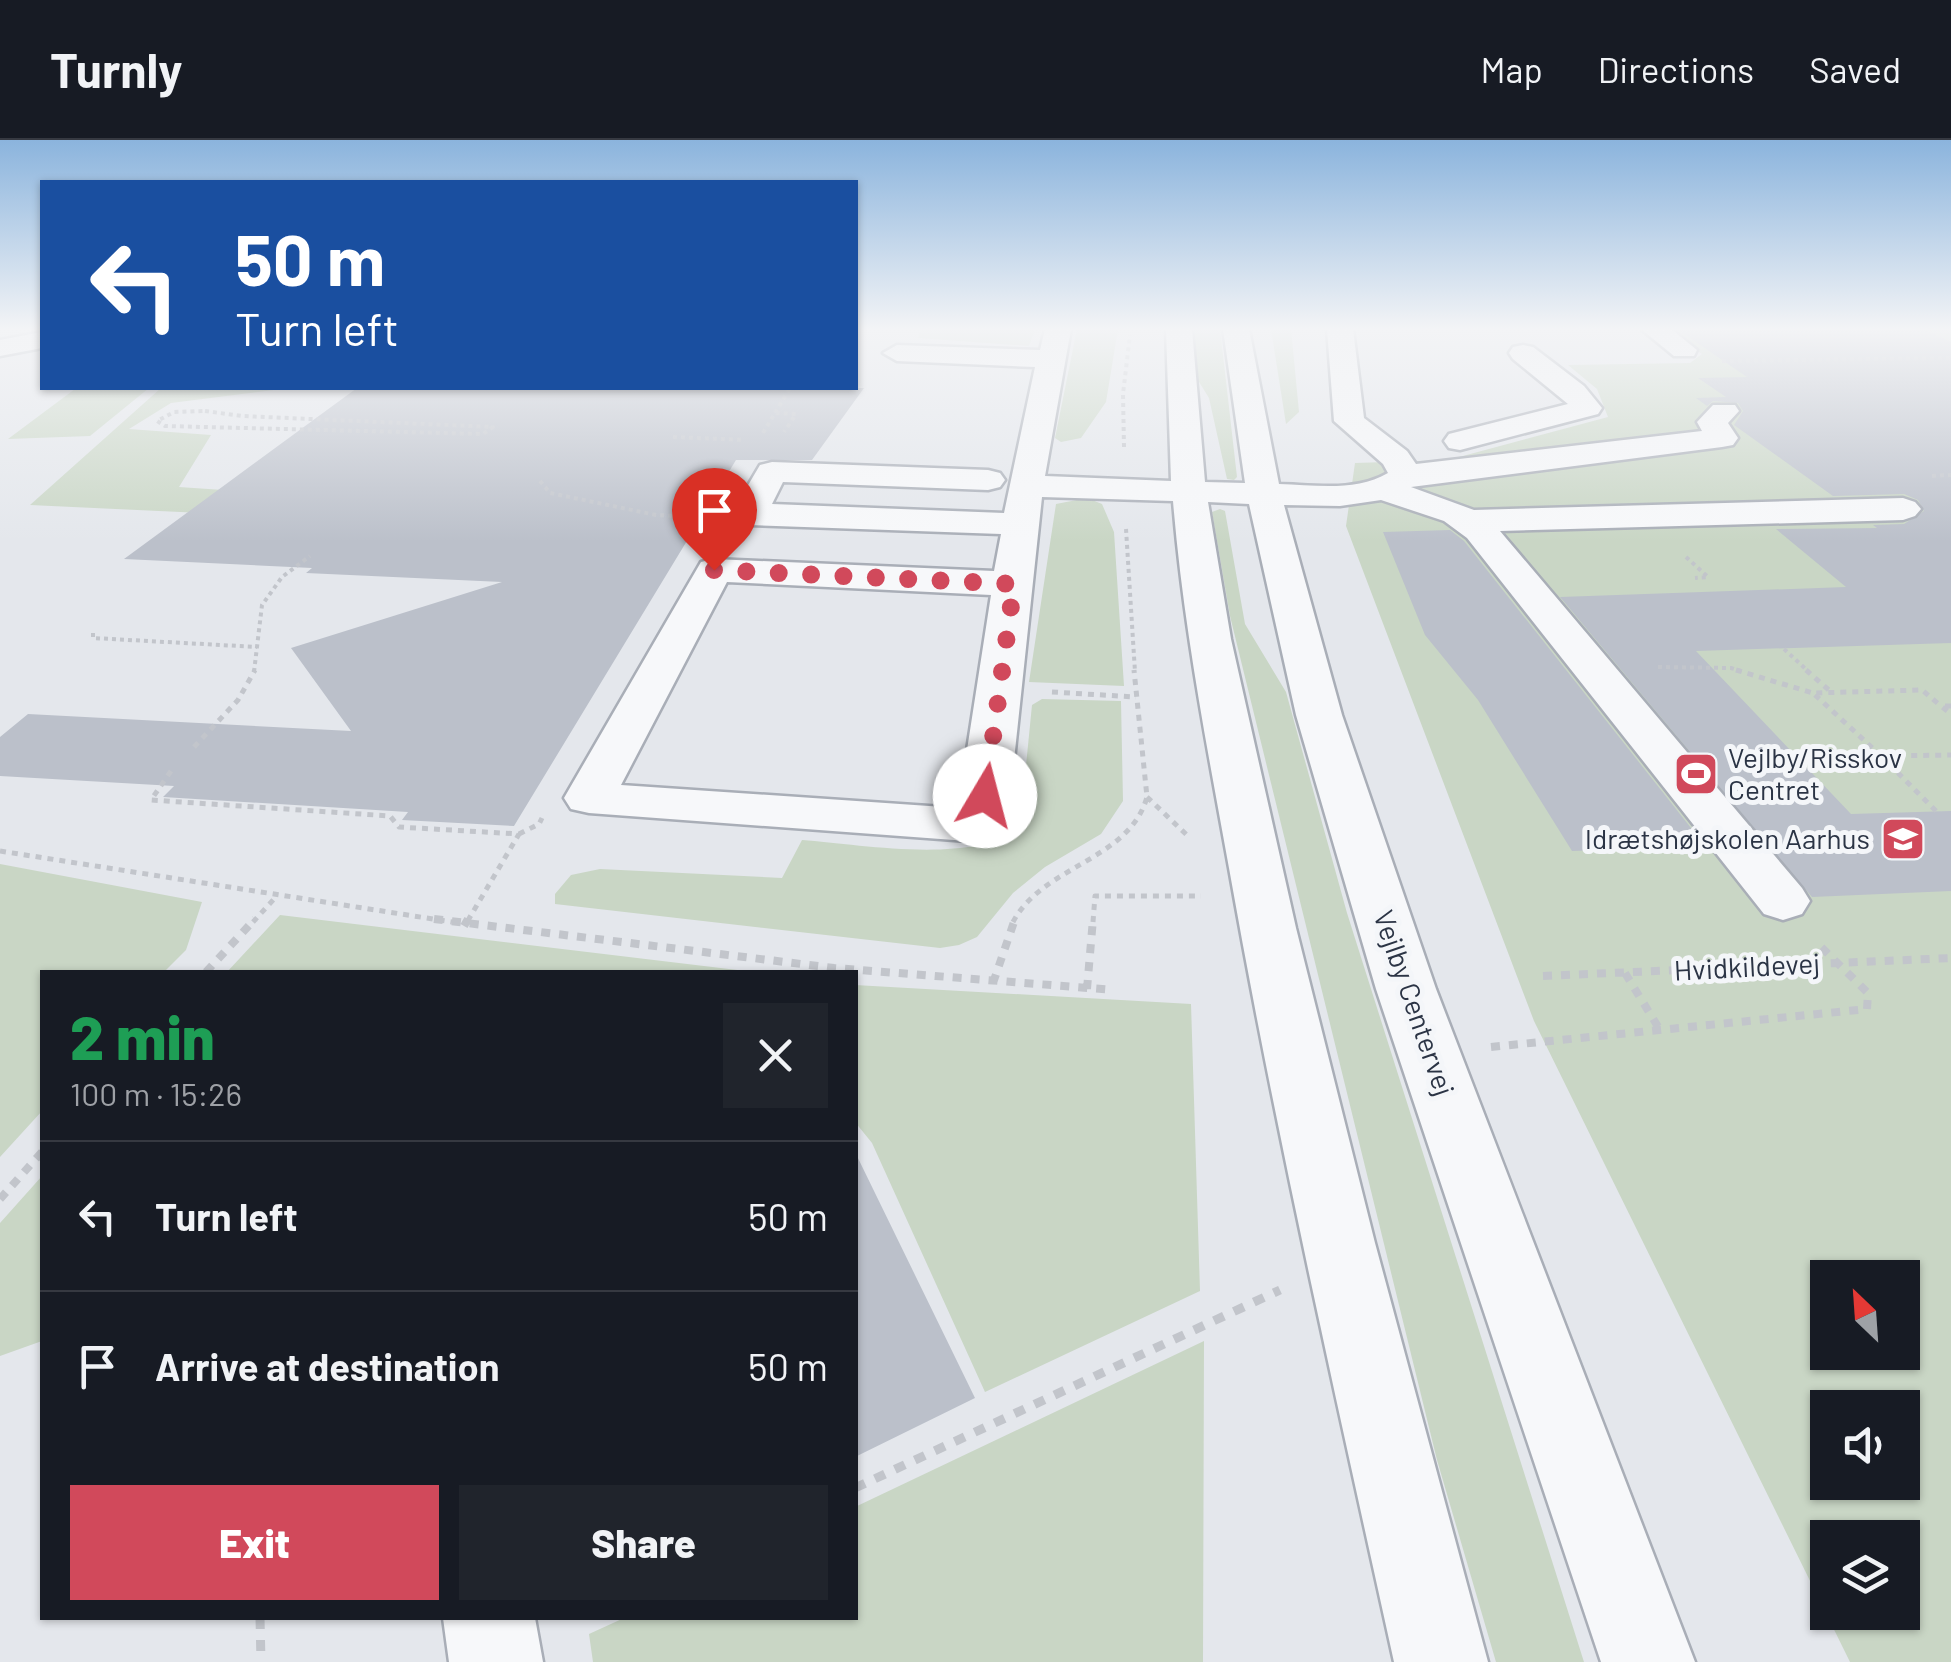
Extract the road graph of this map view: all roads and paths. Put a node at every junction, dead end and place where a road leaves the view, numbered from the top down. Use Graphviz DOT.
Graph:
graph roads {
  1 [pos="783,400"];
  2 [pos="1038,400"];
  3 [pos="1125,400"];
  4 [pos="1169,400"];
  5 [pos="1248,400"];
  6 [pos="1348,400"];
  7 [pos="1581,400"];
  8 [pos="1724,411"];
  9 [pos="775,413"];
  10 [pos="768,423"];
  11 [pos="790,424"];
  12 [pos="493,426"];
  13 [pos="764,430"];
  14 [pos="673,437"];
  15 [pos="1395,474"];
  16 [pos="540,481"];
  17 [pos="1156,490"];
  18 [pos="1264,494"];
  19 [pos="1011,497"];
  20 [pos="1903,509"];
  21 [pos="708,518"];
  22 [pos="1470,522"];
  23 [pos="310,556"];
  24 [pos="1014,584"];
  25 [pos="93,633"];
  26 [pos="257,647"];
  27 [pos="1784,648"];
  28 [pos="1594,670"];
  29 [pos="1000,689"];
  30 [pos="1831,692"];
  31 [pos="1813,693"];
  32 [pos="1136,698"];
  33 [pos="1941,706"];
  34 [pos="1951,706"];
  35 [pos="1951,714"];
  36 [pos="194,747"];
  37 [pos="1951,754"];
  38 [pos="1880,756"];
  39 [pos="170,771"];
  40 [pos="1936,812"];
  41 [pos="0,851"];
  42 [pos="1201,896"];
  43 [pos="274,898"];
  44 [pos="1783,900"];
  45 [pos="464,926"];
  46 [pos="1951,958"];
  47 [pos="1833,963"];
  48 [pos="208,970"];
  49 [pos="1624,972"];
  50 [pos="1542,976"];
  51 [pos="993,983"];
  52 [pos="1087,988"];
  53 [pos="1114,990"];
  54 [pos="1660,1030"];
  55 [pos="1430,1054"];
  56 [pos="40,1154"];
  57 [pos="0,1199"];
  58 [pos="1344,1260"];
  59 [pos="858,1487"];
  60 [pos="260,1620"];
  61 [pos="489,1620"];
  62 [pos="261,1662"];
  63 [pos="496,1662"];
  64 [pos="1441,1662"];
  65 [pos="1648,1662"];
  1 -- 9 [label="path"];
  2 -- 19 [label="street"];
  3 -- 17 [label="path"];
  4 -- 17 [label="street"];
  5 -- 18 [label="street, Vejlby Centervej"];
  6 -- 15 [label="street"];
  7 -- 15 [label="street"];
  8 -- 15 [label="street"];
  9 -- 10 [label="path"];
  9 -- 11 [label="path"];
  12 -- 12 [label="path"];
  13 -- 14 [label="path"];
  15 -- 18 [label="street"];
  15 -- 22 [label="street"];
  16 -- 21 [label="path"];
  17 -- 18 [label="street"];
  17 -- 19 [label="street"];
  17 -- 32 [label="path"];
  17 -- 58 [label="street"];
  18 -- 55 [label="street, Vejlby Centervej"];
  19 -- 19 [label="street"];
  19 -- 24 [label="street"];
  20 -- 22 [label="street"];
  22 -- 28 [label="street"];
  23 -- 26 [label="path"];
  24 -- 29 [label="street"];
  24 -- 29 [label="street"];
  25 -- 26 [label="path"];
  26 -- 36 [label="path"];
  27 -- 30 [label="path"];
  28 -- 31 [label="path"];
  28 -- 44 [label="street"];
  29 -- 32 [label="path"];
  30 -- 31 [label="path"];
  30 -- 33 [label="path"];
  31 -- 38 [label="path"];
  32 -- 51 [label="path"];
  33 -- 34 [label="path"];
  33 -- 35 [label="path"];
  37 -- 38 [label="path"];
  38 -- 40 [label="path"];
  39 -- 45 [label="path"];
  41 -- 43 [label="path"];
  42 -- 52 [label="path"];
  43 -- 45 [label="path"];
  43 -- 48 [label="path"];
  45 -- 51 [label="path"];
  46 -- 47 [label="path, Hvidkildevej"];
  47 -- 49 [label="path, Hvidkildevej"];
  47 -- 54 [label="path"];
  49 -- 50 [label="path, Hvidkildevej"];
  49 -- 54 [label="path"];
  51 -- 52 [label="path"];
  52 -- 53 [label="path"];
  54 -- 55 [label="path"];
  55 -- 65 [label="street, Vejlby Centervej"];
  56 -- 57 [label="path"];
  58 -- 59 [label="path"];
  58 -- 64 [label="street"];
  60 -- 62 [label="path"];
  61 -- 63 [label="street"];
}
